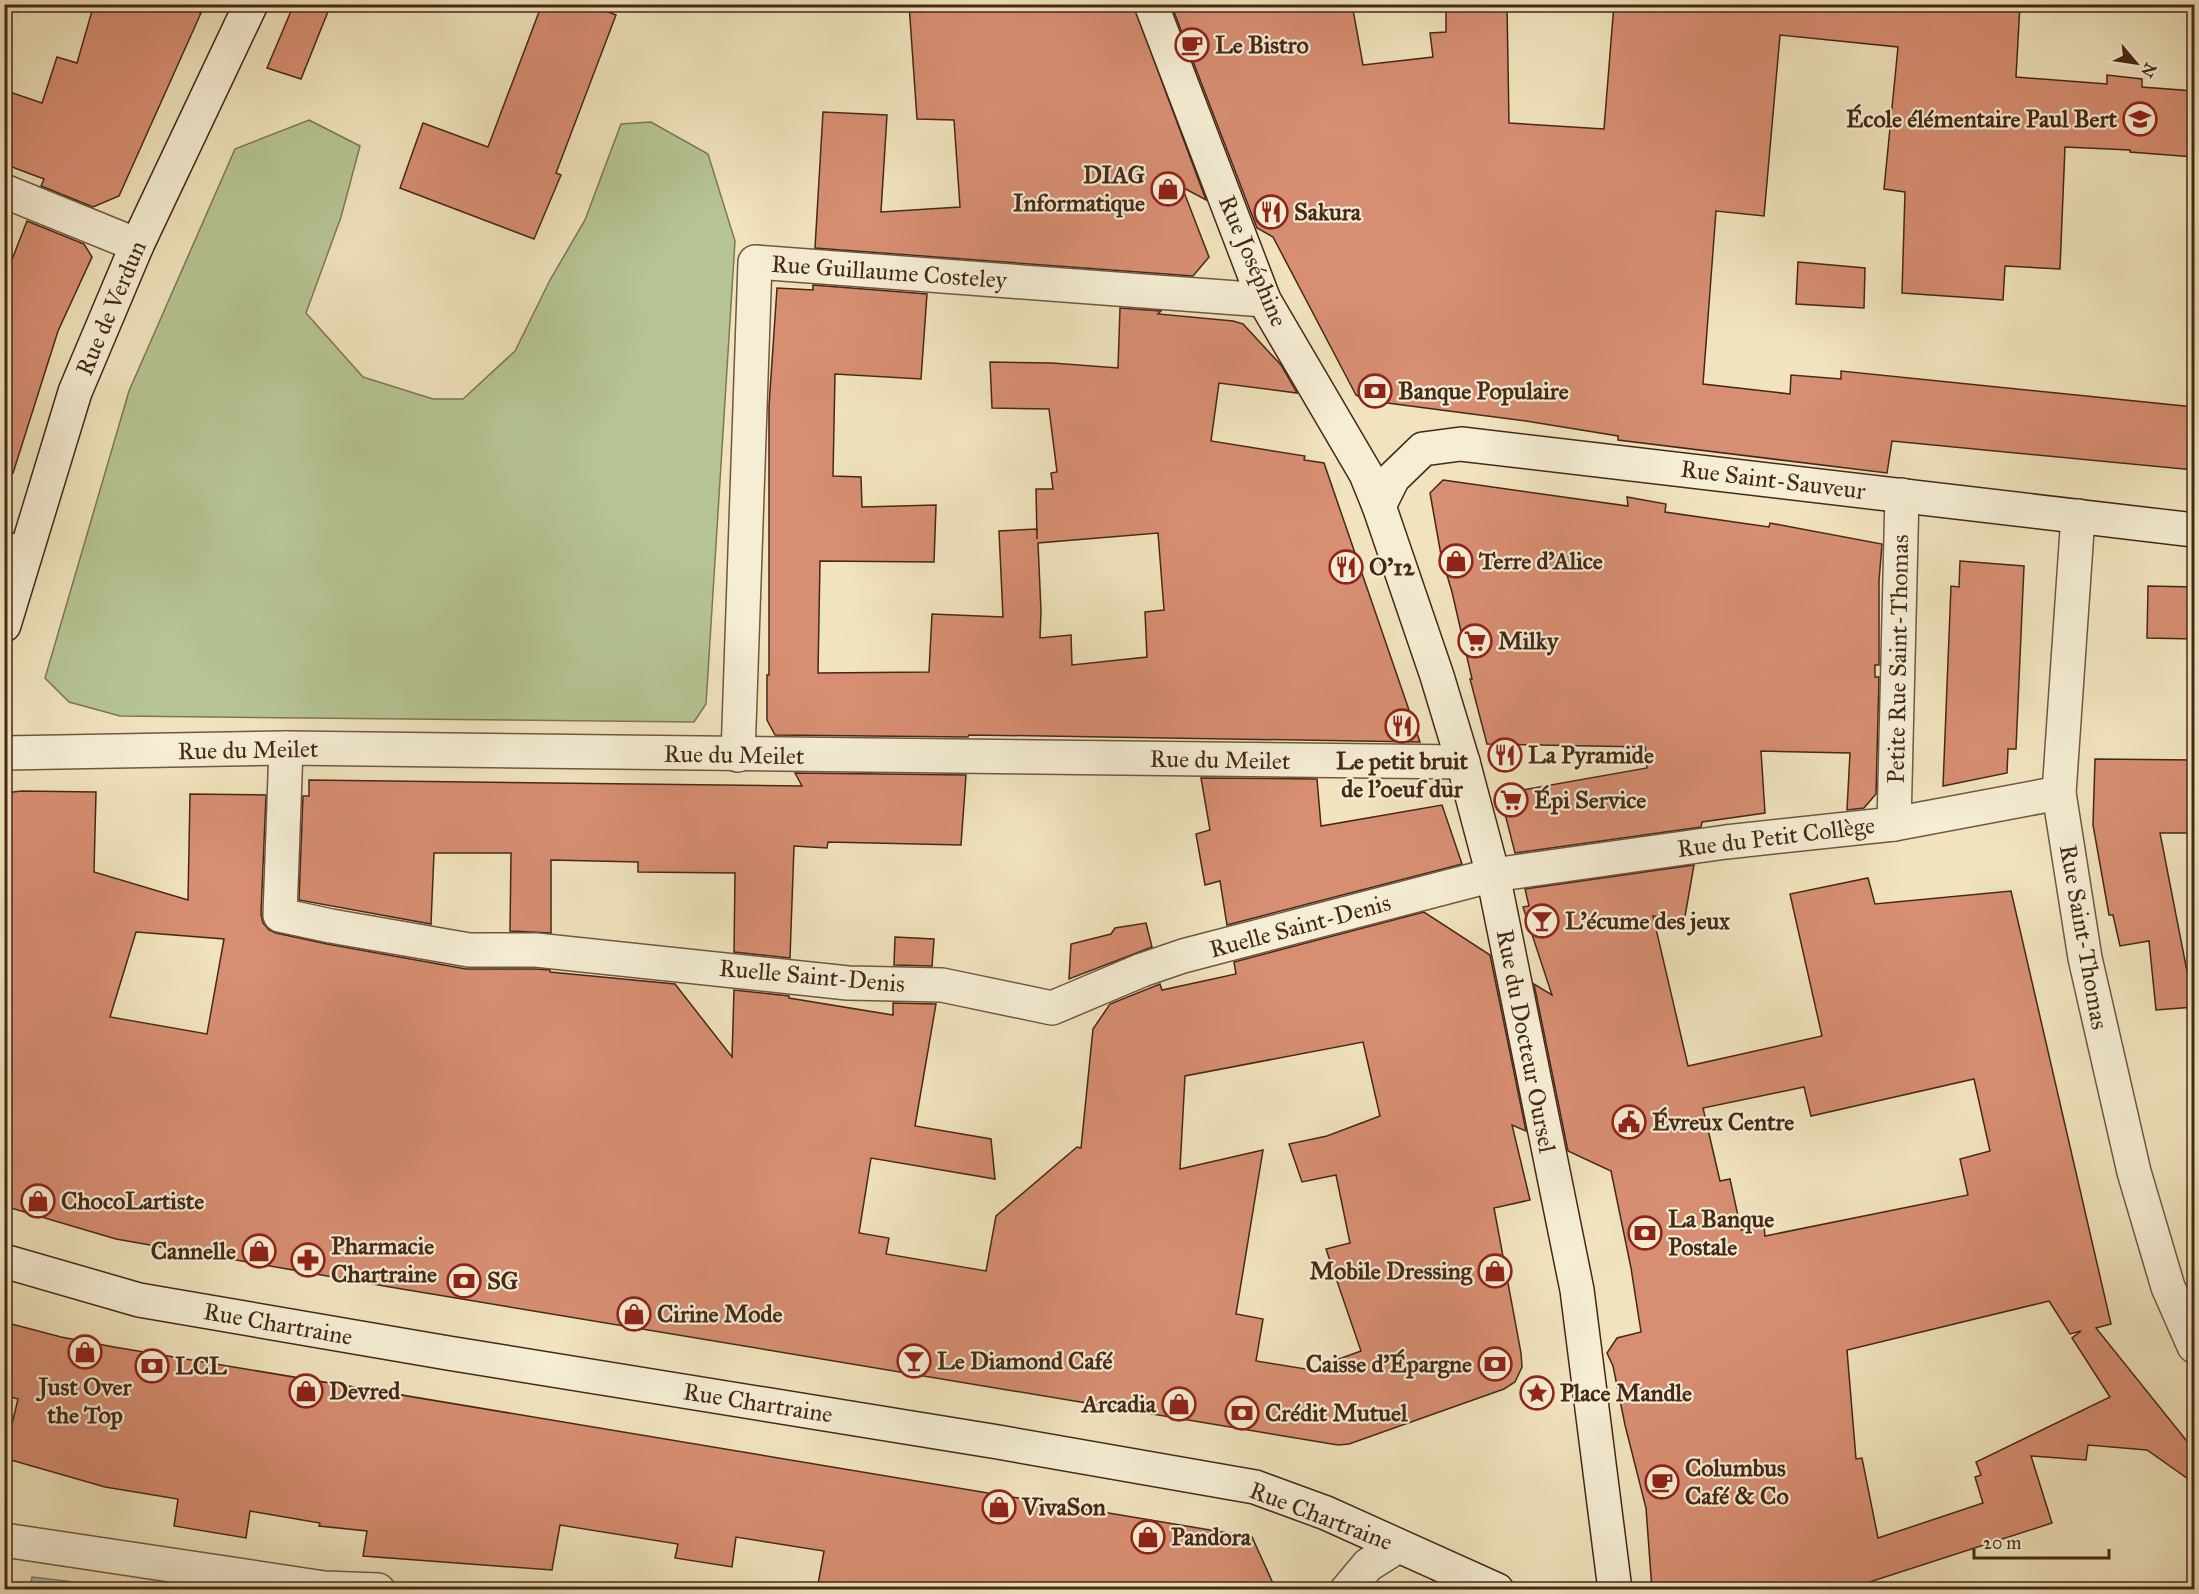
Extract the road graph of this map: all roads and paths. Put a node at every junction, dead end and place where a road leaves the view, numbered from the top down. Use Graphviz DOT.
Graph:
graph roads {
  1 [pos="251,4"];
  2 [pos="1151,4"];
  3 [pos="4,191"];
  4 [pos="137,245"];
  5 [pos="1264,300"];
  6 [pos="1902,495"];
  7 [pos="1379,506"];
  8 [pos="2078,516"];
  9 [pos="2194,530"];
  10 [pos="15,551"];
  11 [pos="4,625"];
  12 [pos="286,748"];
  13 [pos="4,753"];
  14 [pos="738,755"];
  15 [pos="1463,762"];
  16 [pos="2059,793"];
  17 [pos="1894,824"];
  18 [pos="1493,875"];
  19 [pos="4,1261"];
  20 [pos="2194,1346"];
  21 [pos="4,1540"];
  22 [pos="1398,1546"];
  23 [pos="378,1590"];
  24 [pos="1347,1590"];
  25 [pos="1497,1590"];
  26 [pos="1615,1590"];
  1 -- 4 [label="street, Rue de Verdun"];
  2 -- 5 [label="street, Rue Joséphine"];
  3 -- 4 [label="street"];
  4 -- 10 [label="street, Rue de Verdun"];
  5 -- 7 [label="street, Rue Joséphine"];
  5 -- 14 [label="street, Rue Guillaume Costeley"];
  6 -- 7 [label="street, Rue Saint-Sauveur"];
  6 -- 8 [label="street, Rue Saint-Sauveur"];
  6 -- 17 [label="street, Petite Rue Saint-Thomas"];
  7 -- 15 [label="street, Rue du Docteur Oursel"];
  8 -- 9 [label="street, Rue Saint-Sauveur"];
  8 -- 16 [label="street, Rue Saint-Thomas"];
  10 -- 11 [label="street, Rue de Verdun"];
  12 -- 13 [label="street, Rue du Meilet"];
  12 -- 14 [label="street, Rue du Meilet"];
  12 -- 18 [label="street, Ruelle Saint-Denis"];
  14 -- 15 [label="street, Rue du Meilet"];
  15 -- 18 [label="street, Rue du Docteur Oursel"];
  16 -- 17 [label="street, Rue du Petit Collège"];
  16 -- 20 [label="street, Rue Saint-Thomas"];
  17 -- 18 [label="street, Rue du Petit Collège"];
  18 -- 26 [label="street, Rue du Docteur Oursel"];
  19 -- 22 [label="street, Rue Chartraine"];
  21 -- 23 [label="street"];
  22 -- 24 [label="street"];
  22 -- 25 [label="street, Rue Chartraine"];
}
